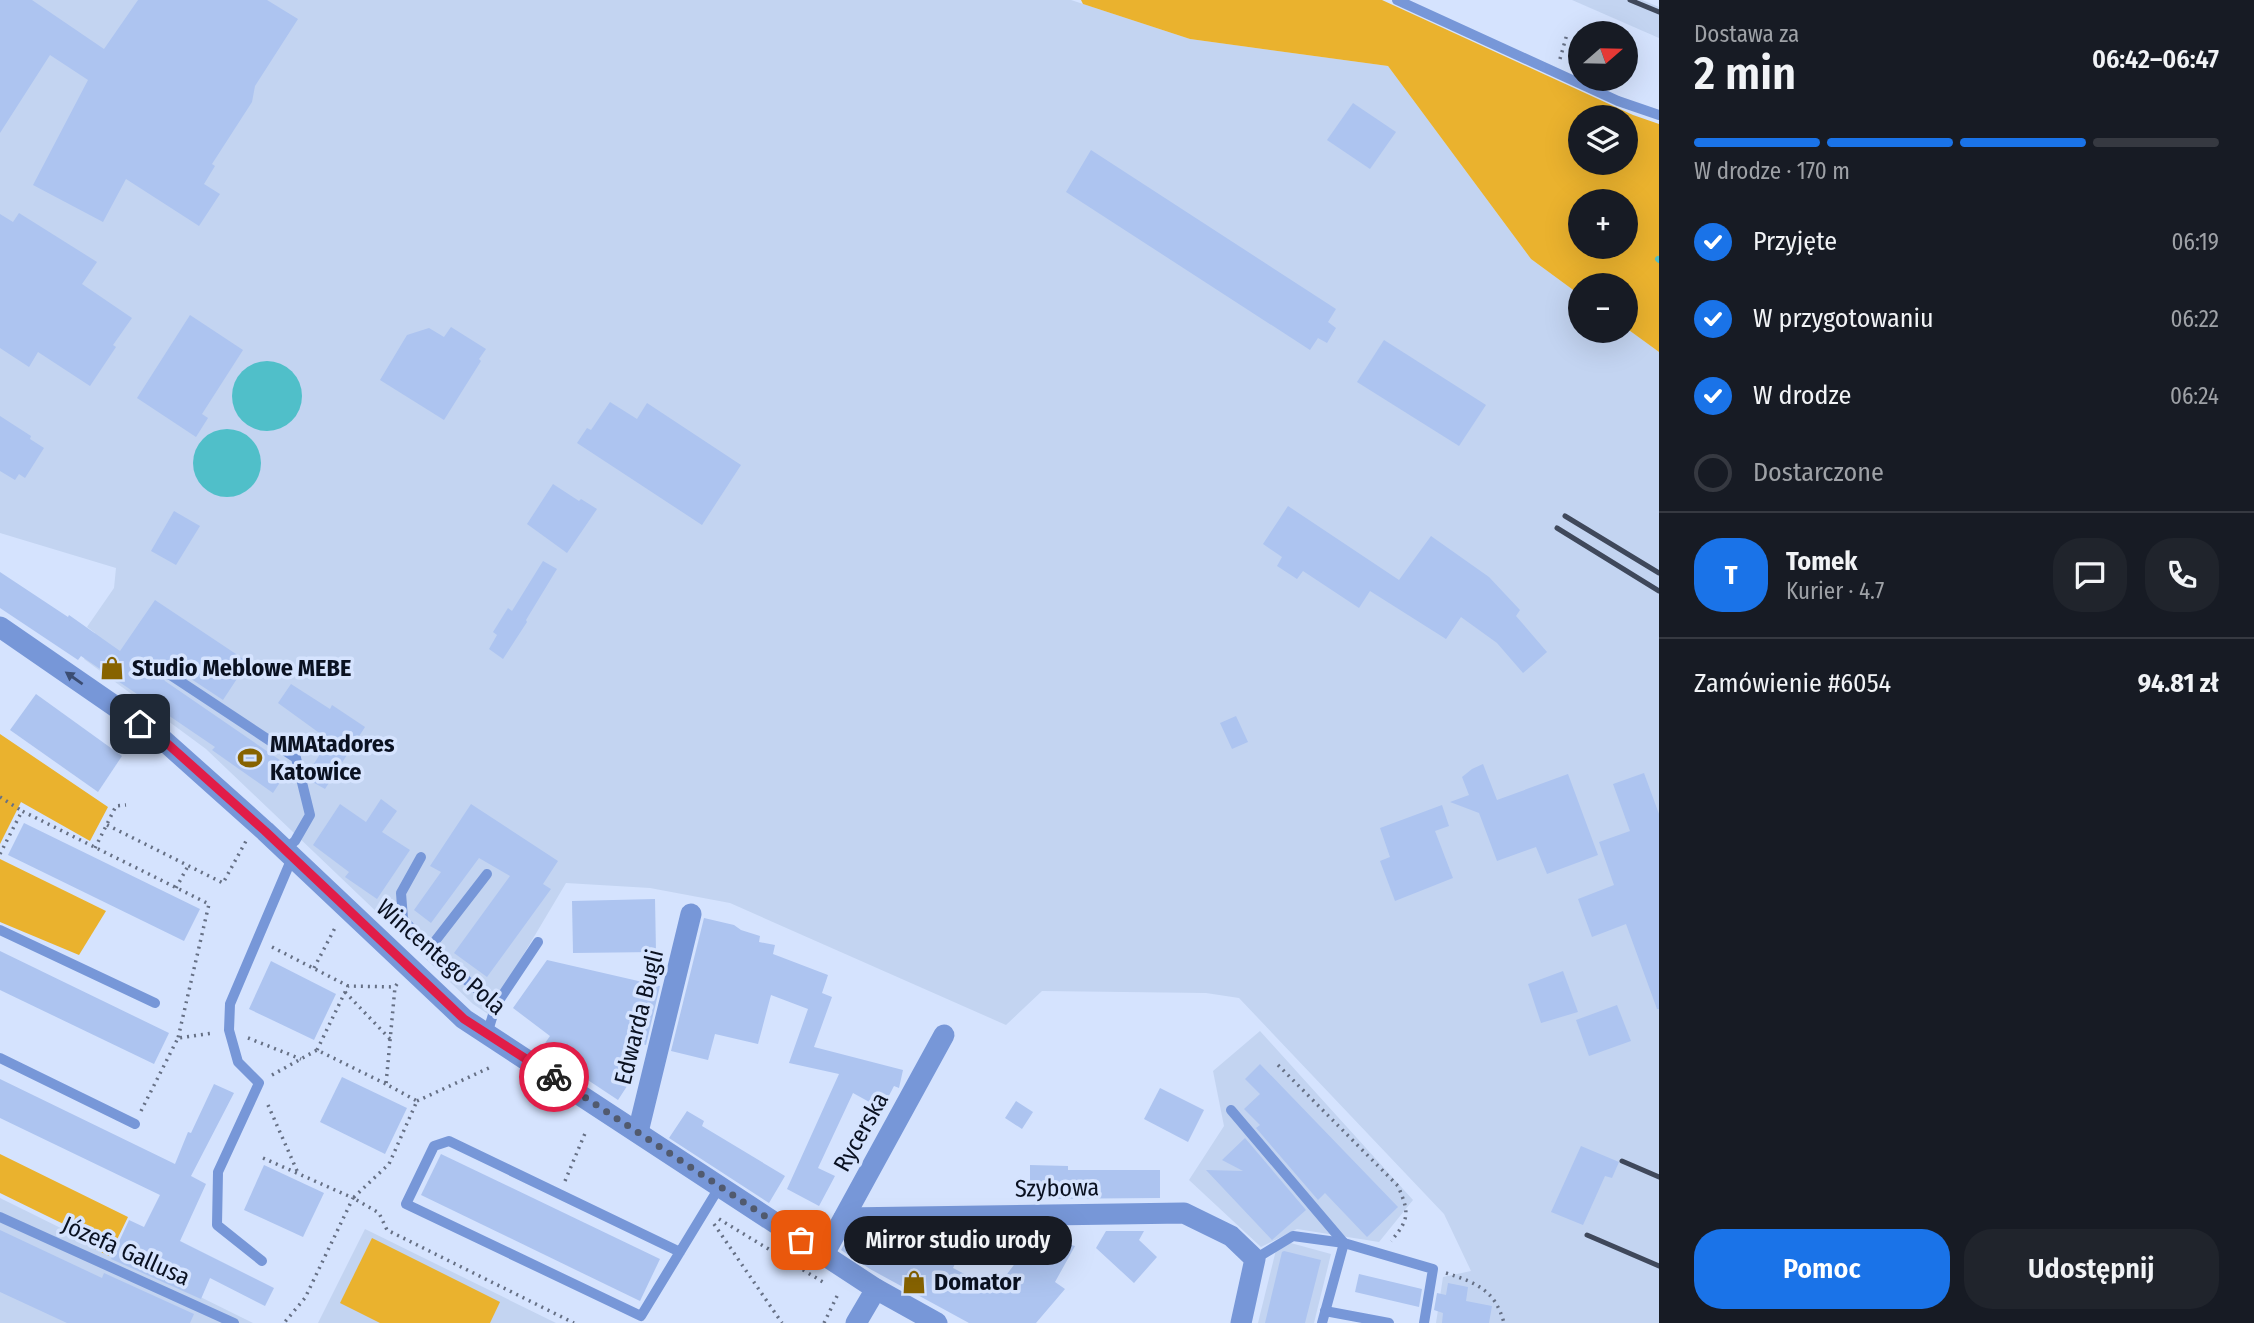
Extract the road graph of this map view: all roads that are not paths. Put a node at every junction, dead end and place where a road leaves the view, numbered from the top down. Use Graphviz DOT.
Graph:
graph roads {
  1 [pos="1397,0"];
  2 [pos="1659,115"];
  3 [pos="0,627"];
  4 [pos="169,674"];
  5 [pos="288,854"];
  6 [pos="421,857"];
  7 [pos="487,874"];
  8 [pos="691,914"];
  9 [pos="0,930"];
  10 [pos="538,942"];
  11 [pos="429,949"];
  12 [pos="155,1003"];
  13 [pos="496,1005"];
  14 [pos="487,1034"];
  15 [pos="944,1035"];
  16 [pos="0,1058"];
  17 [pos="1231,1110"];
  18 [pos="135,1124"];
  19 [pos="638,1132"];
  20 [pos="720,1186"];
  21 [pos="0,1217"];
  22 [pos="844,1218"];
  23 [pos="1344,1243"];
  24 [pos="680,1252"];
  25 [pos="824,1254"];
  26 [pos="1255,1259"];
  27 [pos="262,1261"];
  28 [pos="876,1289"];
  29 [pos="1325,1311"];
  30 [pos="234,1323"];
  31 [pos="856,1323"];
  32 [pos="937,1323"];
  33 [pos="1241,1323"];
  34 [pos="1322,1323"];
  35 [pos="1389,1323"];
  36 [pos="1424,1323"];
  1 -- 2 [label="lane"];
  5 -- 3 [label="street, Wincentego Pola, one-way"];
  4 -- 5 [label="lane"];
  5 -- 14 [label="street, Wincentego Pola"];
  5 -- 27 [label="lane"];
  6 -- 11 [label="lane"];
  7 -- 11 [label="lane"];
  8 -- 19 [label="street, Edwarda Bugli"];
  9 -- 12 [label="lane"];
  10 -- 13 [label="lane"];
  11 -- 13 [label="lane"];
  13 -- 14 [label="lane"];
  14 -- 19 [label="street, Wincentego Pola"];
  15 -- 22 [label="street, Rycerska"];
  16 -- 18 [label="lane"];
  17 -- 23 [label="lane"];
  19 -- 20 [label="street, Wincentego Pola"];
  20 -- 24 [label="lane"];
  20 -- 25 [label="street, Wincentego Pola"];
  21 -- 30 [label="lane, Józefa Gallusa"];
  22 -- 25 [label="street, Rycerska"];
  22 -- 26 [label="street, Szybowa"];
  23 -- 26 [label="lane"];
  23 -- 29 [label="lane"];
  23 -- 36 [label="lane"];
  24 -- 24 [label="lane"];
  25 -- 28 [label="street, Wincentego Pola"];
  26 -- 33 [label="street"];
  28 -- 31 [label="street"];
  28 -- 32 [label="street, Wincentego Pola"];
  29 -- 34 [label="lane"];
  29 -- 35 [label="lane"];
}
